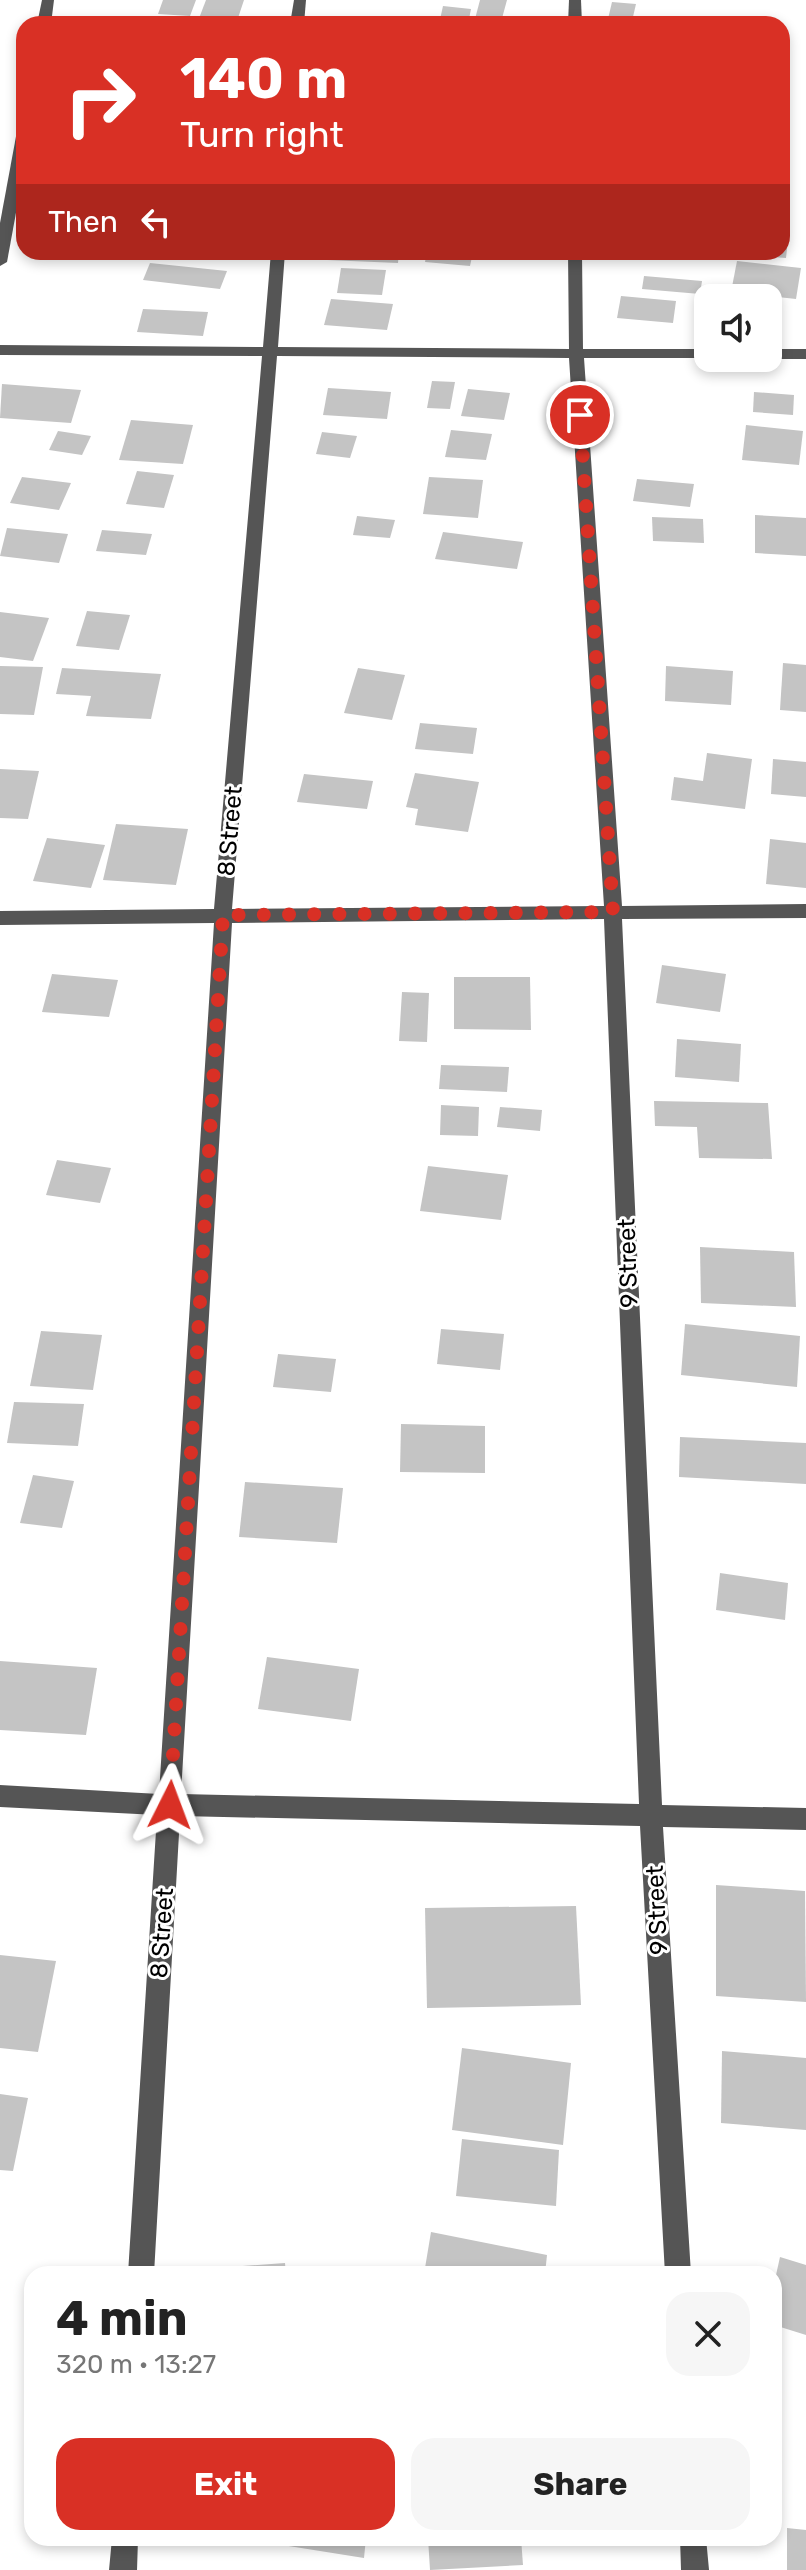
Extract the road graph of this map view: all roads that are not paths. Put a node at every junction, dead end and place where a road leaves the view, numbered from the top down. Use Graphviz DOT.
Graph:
graph roads {
  1 [pos="16,175"];
  2 [pos="277,260"];
  3 [pos="575,260"];
  4 [pos="0,262"];
  5 [pos="0,350"];
  6 [pos="269,353"];
  7 [pos="576,353"];
  8 [pos="694,354"];
  9 [pos="782,354"];
  10 [pos="806,354"];
  11 [pos="806,911"];
  12 [pos="613,912"];
  13 [pos="223,915"];
  14 [pos="0,918"];
  15 [pos="0,1796"];
  16 [pos="170,1805"];
  17 [pos="651,1818"];
  18 [pos="806,1819"];
  19 [pos="141,2266"];
  20 [pos="678,2266"];
  21 [pos="124,2546"];
  22 [pos="694,2546"];
  23 [pos="123,2570"];
  24 [pos="695,2570"];
  1 -- 4 [label="street"];
  2 -- 6 [label="street, 8 Street"];
  3 -- 7 [label="street, 9 Street"];
  5 -- 6 [label="street"];
  6 -- 7 [label="street"];
  6 -- 13 [label="street, 8 Street"];
  7 -- 8 [label="street"];
  7 -- 12 [label="street, 9 Street"];
  9 -- 10 [label="street"];
  11 -- 12 [label="street"];
  12 -- 13 [label="street"];
  12 -- 17 [label="street, 9 Street"];
  13 -- 14 [label="street"];
  13 -- 16 [label="street, 8 Street"];
  15 -- 16 [label="street"];
  16 -- 17 [label="street"];
  16 -- 19 [label="street, 8 Street"];
  17 -- 18 [label="street"];
  17 -- 20 [label="street, 9 Street"];
  21 -- 23 [label="street"];
  22 -- 24 [label="street"];
}
